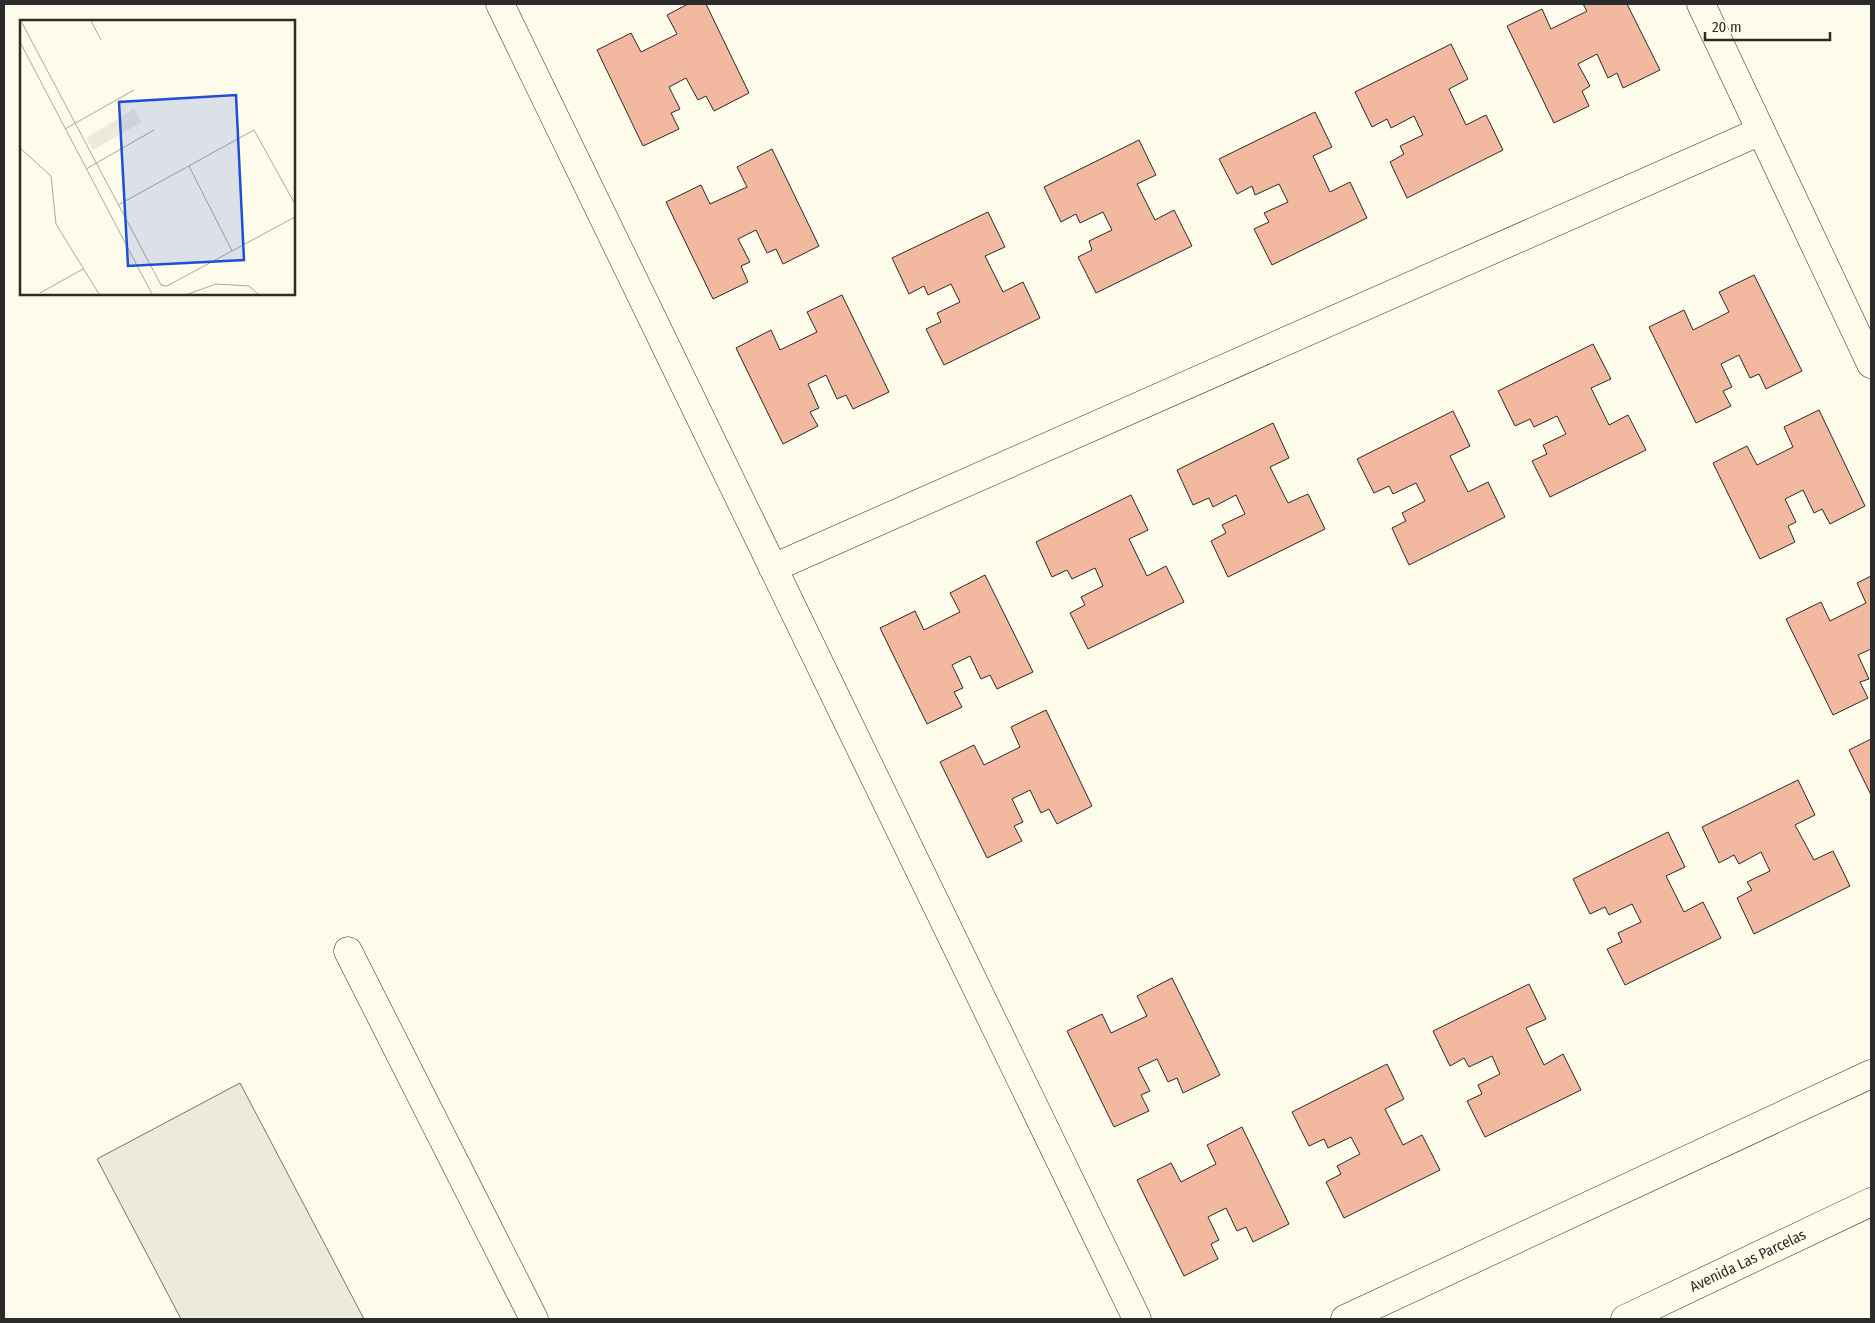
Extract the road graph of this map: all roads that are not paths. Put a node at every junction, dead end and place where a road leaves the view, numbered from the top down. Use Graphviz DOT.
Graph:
graph roads {
  1 [pos="500,4"];
  2 [pos="1701,4"];
  3 [pos="1761,131"];
  4 [pos="1871,364"];
  5 [pos="773,568"];
  6 [pos="348,951"];
  7 [pos="1871,1074"];
  8 [pos="1871,1202"];
  9 [pos="534,1319"];
  10 [pos="1138,1319"];
  11 [pos="1345,1319"];
  12 [pos="1625,1319"];
  1 -- 5 [label="street"];
  2 -- 3 [label="street"];
  3 -- 4 [label="street"];
  3 -- 5 [label="street"];
  5 -- 10 [label="street"];
  6 -- 9 [label="street"];
  7 -- 11 [label="street"];
  8 -- 12 [label="street, Avenida Las Parcelas"];
}
